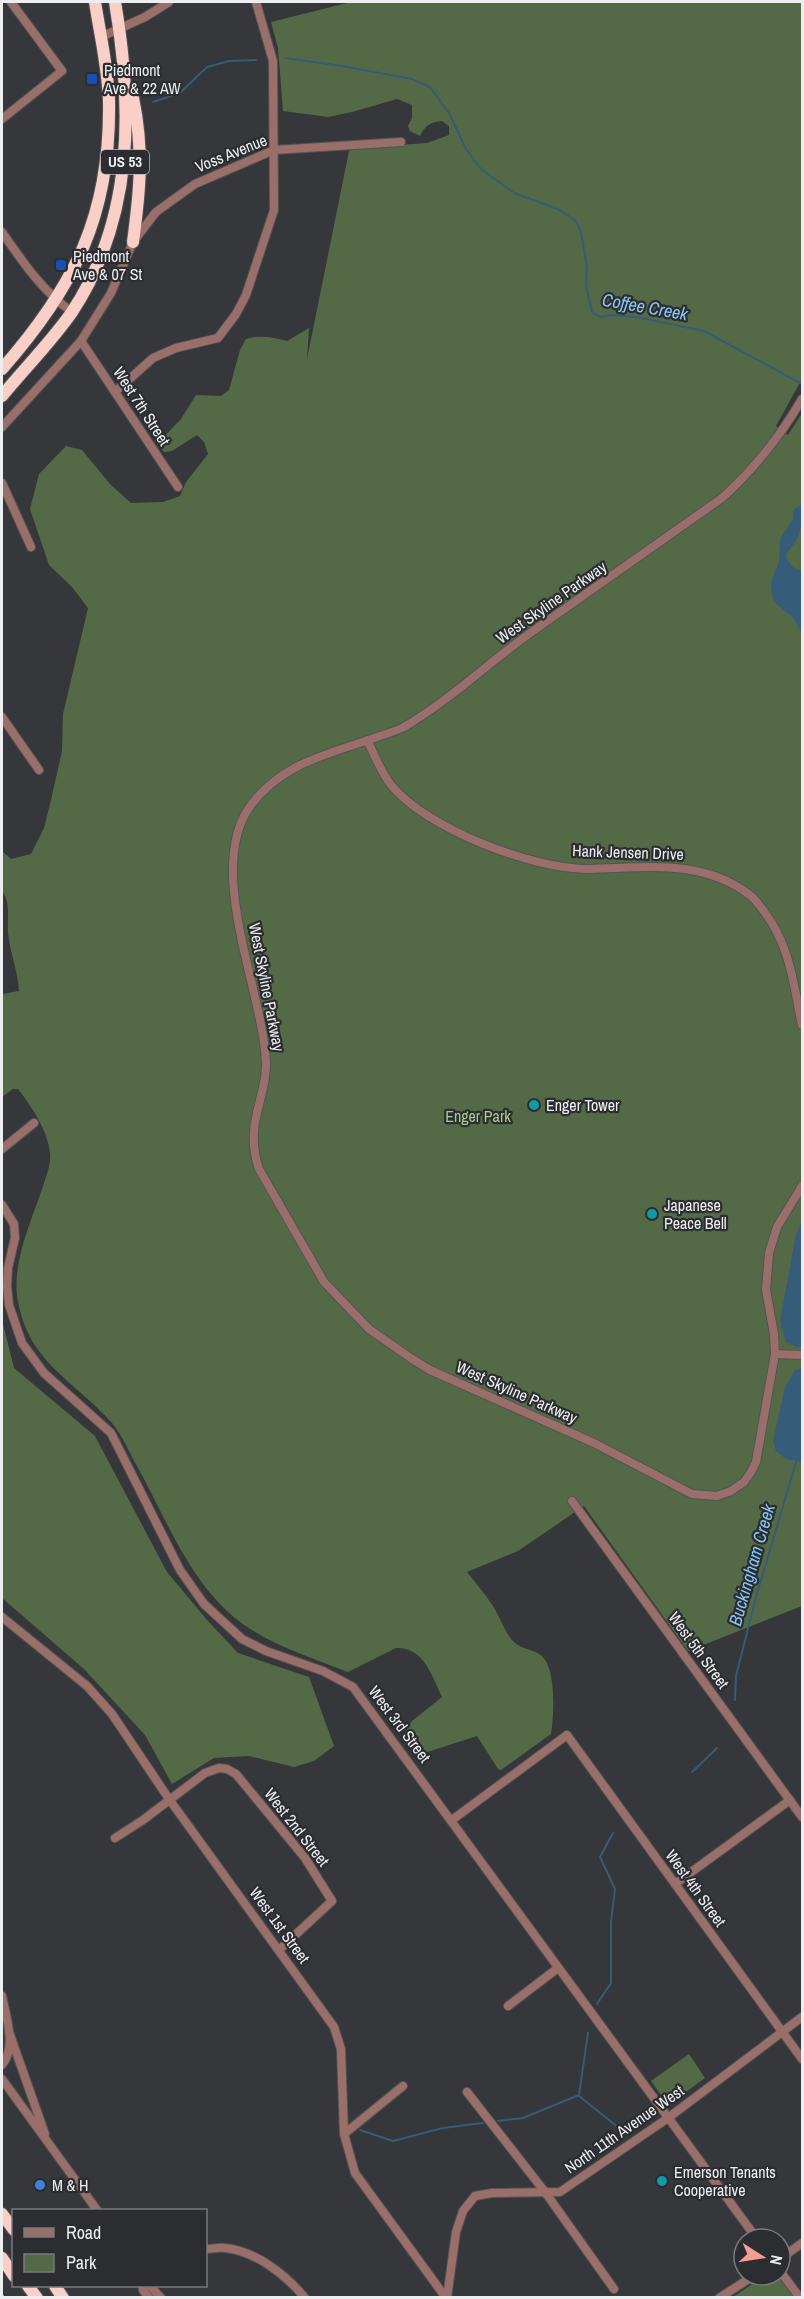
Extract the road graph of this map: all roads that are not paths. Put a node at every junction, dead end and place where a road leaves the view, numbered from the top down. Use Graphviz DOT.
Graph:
graph roads {
  1 [pos="11,2"];
  2 [pos="95,2"];
  3 [pos="115,2"];
  4 [pos="169,2"];
  5 [pos="256,2"];
  6 [pos="119,28"];
  7 [pos="101,37"];
  8 [pos="124,57"];
  9 [pos="2,119"];
  10 [pos="401,142"];
  11 [pos="274,150"];
  12 [pos="2,232"];
  13 [pos="133,242"];
  14 [pos="56,301"];
  15 [pos="72,312"];
  16 [pos="81,341"];
  17 [pos="2,369"];
  18 [pos="115,392"];
  19 [pos="2,396"];
  20 [pos="802,399"];
  21 [pos="2,427"];
  22 [pos="2,483"];
  23 [pos="178,487"];
  24 [pos="31,547"];
  25 [pos="2,717"];
  26 [pos="5,728"];
  27 [pos="367,741"];
  28 [pos="39,770"];
  29 [pos="802,1024"];
  30 [pos="34,1123"];
  31 [pos="2,1149"];
  32 [pos="802,1186"];
  33 [pos="2,1205"];
  34 [pos="775,1354"];
  35 [pos="799,1354"];
  36 [pos="572,1500"];
  37 [pos="2,1617"];
  38 [pos="169,1799"];
  39 [pos="790,1800"];
  40 [pos="802,1817"];
  41 [pos="452,1820"];
  42 [pos="115,1838"];
  43 [pos="675,1884"];
  44 [pos="279,1949"];
  45 [pos="558,1968"];
  46 [pos="2,1996"];
  47 [pos="508,2006"];
  48 [pos="802,2017"];
  49 [pos="4,2022"];
  50 [pos="782,2031"];
  51 [pos="9,2032"];
  52 [pos="802,2059"];
  53 [pos="2,2065"];
  54 [pos="2,2079"];
  55 [pos="403,2086"];
  56 [pos="467,2092"];
  57 [pos="668,2118"];
  58 [pos="344,2134"];
  59 [pos="49,2143"];
  60 [pos="545,2192"];
  61 [pos="96,2209"];
  62 [pos="2,2214"];
  63 [pos="12,2227"];
  64 [pos="748,2227"];
  65 [pos="207,2249"];
  66 [pos="2,2252"];
  67 [pos="2,2258"];
  68 [pos="12,2264"];
  69 [pos="12,2273"];
  70 [pos="736,2287"];
  71 [pos="614,2289"];
  72 [pos="305,2298"];
  73 [pos="446,2298"];
  74 [pos="719,2298"];
  1 -- 9 [label="street"];
  2 -- 7 [label="highway, US 53"];
  3 -- 6 [label="highway, US 53"];
  4 -- 6 [label="street"];
  5 -- 11 [label="street"];
  6 -- 7 [label="street"];
  6 -- 8 [label="highway, US 53"];
  7 -- 14 [label="highway, US 53"];
  8 -- 13 [label="highway"];
  8 -- 15 [label="highway, US 53"];
  10 -- 11 [label="street, Voss Avenue"];
  11 -- 13 [label="street, Voss Avenue"];
  11 -- 18 [label="street"];
  12 -- 14 [label="street"];
  13 -- 16 [label="street, Voss Avenue"];
  14 -- 15 [label="street"];
  14 -- 17 [label="highway, US 53"];
  15 -- 19 [label="highway, US 53"];
  16 -- 18 [label="street, West 7th Street"];
  16 -- 21 [label="street, Voss Avenue"];
  18 -- 23 [label="street, West 7th Street"];
  20 -- 27 [label="street, West Skyline Parkway"];
  22 -- 24 [label="street"];
  25 -- 26 [label="street"];
  26 -- 28 [label="street"];
  27 -- 29 [label="street, Hank Jensen Drive"];
  27 -- 34 [label="street, West Skyline Parkway"];
  30 -- 31 [label="street"];
  32 -- 34 [label="street"];
  33 -- 41 [label="street, West 3rd Street"];
  34 -- 35 [label="street"];
  36 -- 39 [label="street, West 5th Street"];
  37 -- 38 [label="street, West 1st Street"];
  38 -- 42 [label="street"];
  38 -- 44 [label="street, West 1st Street"];
  38 -- 44 [label="street, West 2nd Street"];
  39 -- 40 [label="street, West 5th Street"];
  39 -- 43 [label="street"];
  41 -- 43 [label="street, West 4th Street"];
  41 -- 45 [label="street, West 3rd Street"];
  43 -- 50 [label="street, West 4th Street"];
  44 -- 58 [label="street, West 1st Street"];
  45 -- 47 [label="street"];
  45 -- 57 [label="street, West 3rd Street"];
  46 -- 49 [label="street"];
  48 -- 50 [label="street, North 11th Avenue West"];
  49 -- 51 [label="street"];
  50 -- 52 [label="street, West 4th Street"];
  50 -- 57 [label="street, North 11th Avenue West"];
  51 -- 53 [label="street"];
  51 -- 59 [label="street"];
  54 -- 59 [label="street"];
  55 -- 58 [label="street"];
  56 -- 60 [label="street"];
  57 -- 60 [label="street, North 11th Avenue West"];
  57 -- 64 [label="street, West 3rd Street"];
  58 -- 73 [label="street, West 1st Street"];
  59 -- 61 [label="street"];
  60 -- 71 [label="street"];
  60 -- 73 [label="street, North 11th Avenue West"];
  62 -- 63 [label="highway"];
  65 -- 72 [label="street"];
  66 -- 68 [label="highway"];
  67 -- 69 [label="highway"];
  70 -- 74 [label="street"];
}
